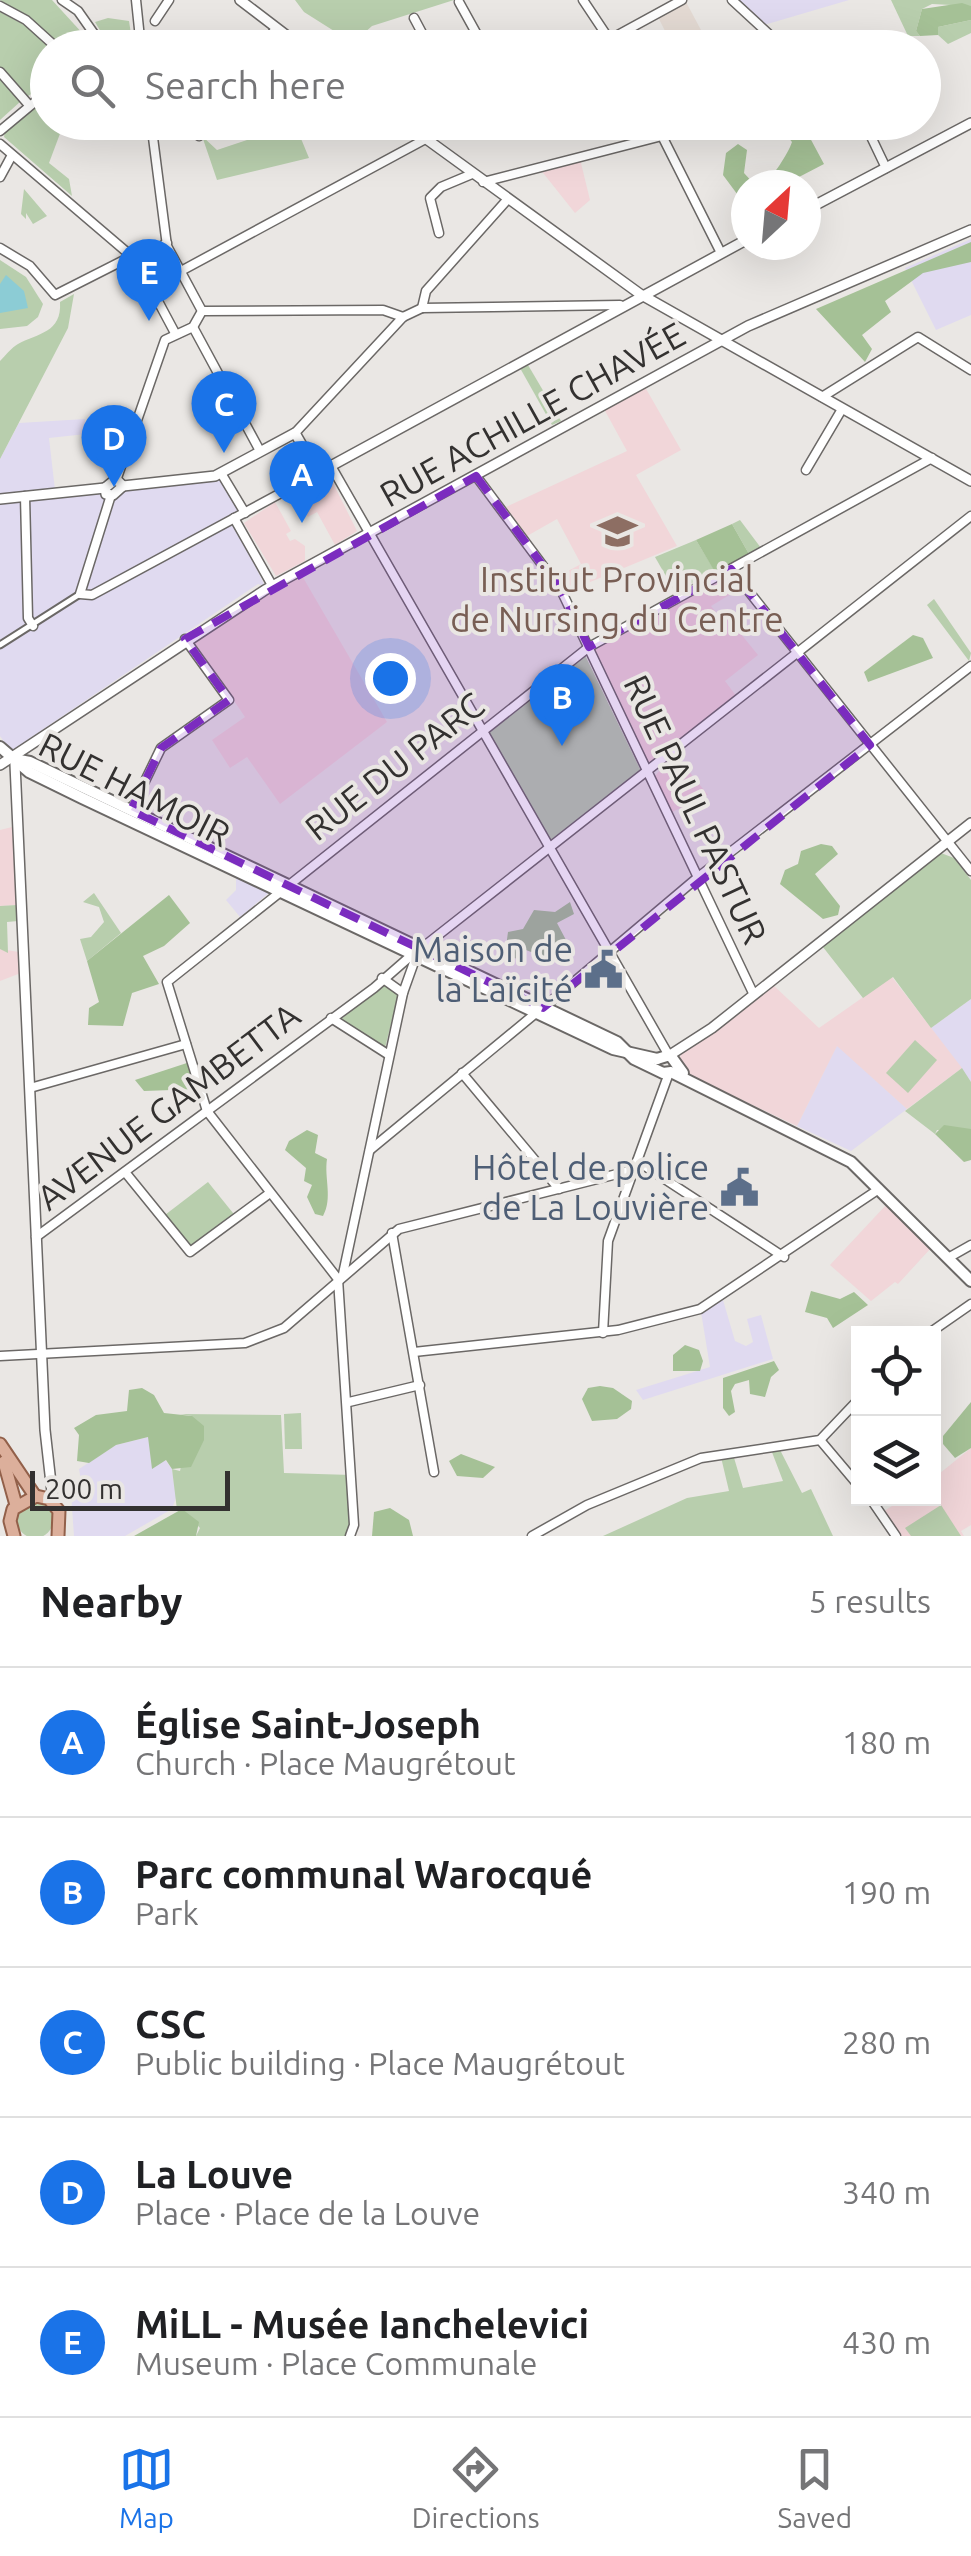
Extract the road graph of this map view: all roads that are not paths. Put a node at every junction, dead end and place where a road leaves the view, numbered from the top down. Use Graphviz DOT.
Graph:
graph roads {
  1 [pos="62,0"];
  2 [pos="136,0"];
  3 [pos="169,0"];
  4 [pos="240,0"];
  5 [pos="584,0"];
  6 [pos="682,0"];
  7 [pos="732,0"];
  8 [pos="459,2"];
  9 [pos="0,6"];
  10 [pos="414,18"];
  11 [pos="155,21"];
  12 [pos="276,28"];
  13 [pos="37,30"];
  14 [pos="91,30"];
  15 [pos="139,30"];
  16 [pos="279,30"];
  17 [pos="420,30"];
  18 [pos="474,30"];
  19 [pos="604,30"];
  20 [pos="634,30"];
  21 [pos="765,30"];
  22 [pos="0,72"];
  23 [pos="29,105"];
  24 [pos="971,123"];
  25 [pos="0,130"];
  26 [pos="941,139"];
  27 [pos="153,140"];
  28 [pos="426,140"];
  29 [pos="646,140"];
  30 [pos="664,140"];
  31 [pos="873,140"];
  32 [pos="939,140"];
  33 [pos="0,144"];
  34 [pos="12,155"];
  35 [pos="886,168"];
  36 [pos="472,174"];
  37 [pos="0,178"];
  38 [pos="483,182"];
  39 [pos="507,200"];
  40 [pos="821,202"];
  41 [pos="971,230"];
  42 [pos="440,233"];
  43 [pos="167,244"];
  44 [pos="731,246"];
  45 [pos="0,248"];
  46 [pos="720,251"];
  47 [pos="133,259"];
  48 [pos="181,272"];
  49 [pos="640,294"];
  50 [pos="657,302"];
  51 [pos="620,305"];
  52 [pos="422,308"];
  53 [pos="202,310"];
  54 [pos="402,316"];
  55 [pos="193,326"];
  56 [pos="748,326"];
  57 [pos="173,334"];
  58 [pos="721,341"];
  59 [pos="748,356"];
  60 [pos="971,370"];
  61 [pos="822,397"];
  62 [pos="842,409"];
  63 [pos="295,433"];
  64 [pos="260,452"];
  65 [pos="932,458"];
  66 [pos="331,466"];
  67 [pos="806,470"];
  68 [pos="221,473"];
  69 [pos="318,473"];
  70 [pos="476,476"];
  71 [pos="971,480"];
  72 [pos="120,482"];
  73 [pos="108,492"];
  74 [pos="25,496"];
  75 [pos="0,499"];
  76 [pos="244,514"];
  77 [pos="971,516"];
  78 [pos="234,518"];
  79 [pos="369,534"];
  80 [pos="731,569"];
  81 [pos="273,587"];
  82 [pos="80,594"];
  83 [pos="32,626"];
  84 [pos="186,639"];
  85 [pos="0,645"];
  86 [pos="589,647"];
  87 [pos="798,655"];
  88 [pos="971,666"];
  89 [pos="482,733"];
  90 [pos="870,745"];
  91 [pos="0,747"];
  92 [pos="15,762"];
  93 [pos="0,765"];
  94 [pos="647,771"];
  95 [pos="130,810"];
  96 [pos="971,822"];
  97 [pos="947,842"];
  98 [pos="548,850"];
  99 [pos="971,870"];
  100 [pos="697,878"];
  101 [pos="283,887"];
  102 [pos="608,951"];
  103 [pos="416,952"];
  104 [pos="382,978"];
  105 [pos="753,993"];
  106 [pos="404,994"];
  107 [pos="540,1010"];
  108 [pos="332,1018"];
  109 [pos="186,1044"];
  110 [pos="389,1055"];
  111 [pos="666,1066"];
  112 [pos="462,1074"];
  113 [pos="30,1088"];
  114 [pos="207,1111"];
  115 [pos="369,1150"];
  116 [pos="635,1165"];
  117 [pos="125,1172"];
  118 [pos="560,1189"];
  119 [pos="880,1189"];
  120 [pos="270,1192"];
  121 [pos="392,1233"];
  122 [pos="36,1237"];
  123 [pos="971,1245"];
  124 [pos="784,1256"];
  125 [pos="951,1256"];
  126 [pos="971,1272"];
  127 [pos="340,1276"];
  128 [pos="971,1281"];
  129 [pos="971,1304"];
  130 [pos="939,1326"];
  131 [pos="602,1333"];
  132 [pos="414,1352"];
  133 [pos="42,1353"];
  134 [pos="0,1356"];
  135 [pos="420,1385"];
  136 [pos="348,1402"];
  137 [pos="851,1407"];
  138 [pos="820,1440"];
  139 [pos="0,1444"];
  140 [pos="0,1454"];
  141 [pos="48,1471"];
  142 [pos="434,1472"];
  143 [pos="851,1477"];
  144 [pos="36,1496"];
  145 [pos="16,1504"];
  146 [pos="54,1504"];
  147 [pos="875,1506"];
  148 [pos="10,1533"];
  149 [pos="60,1534"];
  150 [pos="350,1536"];
  151 [pos="532,1536"];
  152 [pos="896,1536"];
  1 -- 14 [label="street"];
  2 -- 15 [label="street"];
  3 -- 11 [label="street"];
  4 -- 12 [label="street"];
  5 -- 19 [label="street"];
  6 -- 20 [label="street"];
  7 -- 21 [label="street"];
  8 -- 18 [label="street"];
  9 -- 13 [label="street"];
  10 -- 17 [label="street"];
  12 -- 16 [label="street"];
  22 -- 23 [label="street"];
  23 -- 25 [label="street"];
  24 -- 26 [label="street"];
  27 -- 43 [label="street"];
  28 -- 36 [label="street"];
  28 -- 48 [label="street"];
  29 -- 38 [label="street"];
  30 -- 46 [label="street"];
  31 -- 35 [label="street"];
  32 -- 35 [label="street"];
  33 -- 34 [label="street"];
  34 -- 37 [label="street"];
  34 -- 47 [label="street"];
  35 -- 40 [label="street"];
  36 -- 38 [label="street"];
  36 -- 42 [label="street"];
  38 -- 39 [label="street"];
  39 -- 49 [label="street"];
  39 -- 52 [label="street"];
  41 -- 56 [label="street, RUE ACHILLE CHAVÉE"];
  43 -- 47 [label="street"];
  43 -- 48 [label="street"];
  44 -- 46 [label="street"];
  45 -- 47 [label="street"];
  46 -- 49 [label="street"];
  46 -- 50 [label="street"];
  47 -- 57 [label="street"];
  48 -- 53 [label="street"];
  49 -- 50 [label="street"];
  49 -- 51 [label="street"];
  50 -- 58 [label="street"];
  51 -- 52 [label="street"];
  51 -- 66 [label="street"];
  52 -- 54 [label="street"];
  53 -- 54 [label="street"];
  53 -- 55 [label="street"];
  54 -- 63 [label="street"];
  55 -- 57 [label="street"];
  55 -- 64 [label="street"];
  56 -- 58 [label="street, RUE ACHILLE CHAVÉE"];
  56 -- 59 [label="street"];
  57 -- 72 [label="street"];
  58 -- 59 [label="street"];
  58 -- 70 [label="street, RUE ACHILLE CHAVÉE"];
  59 -- 61 [label="street"];
  60 -- 61 [label="street"];
  61 -- 62 [label="street"];
  62 -- 65 [label="street"];
  62 -- 67 [label="street"];
  63 -- 64 [label="street"];
  63 -- 69 [label="street"];
  64 -- 68 [label="street"];
  65 -- 71 [label="street"];
  65 -- 80 [label="street, RUE DU PARC"];
  66 -- 69 [label="street"];
  66 -- 79 [label="street"];
  68 -- 72 [label="street"];
  68 -- 76 [label="street"];
  69 -- 76 [label="street"];
  70 -- 79 [label="street, RUE ACHILLE CHAVÉE"];
  70 -- 86 [label="street, RUE PAUL PASTUR"];
  72 -- 73 [label="street"];
  73 -- 74 [label="street"];
  73 -- 82 [label="street"];
  74 -- 75 [label="street"];
  74 -- 83 [label="street"];
  76 -- 78 [label="street"];
  77 -- 87 [label="street, AVENUE GAMBETTA"];
  78 -- 81 [label="street"];
  78 -- 82 [label="street"];
  79 -- 81 [label="street, RUE ACHILLE CHAVÉE"];
  79 -- 89 [label="street"];
  80 -- 86 [label="street, RUE DU PARC"];
  80 -- 87 [label="street"];
  81 -- 84 [label="street, RUE ACHILLE CHAVÉE"];
  82 -- 83 [label="street"];
  83 -- 85 [label="street"];
  84 -- 92 [label="street, RUE ACHILLE CHAVÉE"];
  84 -- 95 [label="street"];
  86 -- 89 [label="street, RUE DU PARC"];
  86 -- 94 [label="street, RUE PAUL PASTUR"];
  87 -- 90 [label="street"];
  87 -- 94 [label="street, AVENUE GAMBETTA"];
  88 -- 90 [label="street"];
  89 -- 98 [label="street"];
  89 -- 101 [label="street, RUE DU PARC"];
  90 -- 97 [label="street"];
  90 -- 100 [label="street"];
  91 -- 92 [label="main road"];
  92 -- 93 [label="street, RUE ACHILLE CHAVÉE"];
  92 -- 95 [label="main road, RUE HAMOIR"];
  92 -- 101 [label="main road, RUE HAMOIR"];
  92 -- 113 [label="street"];
  94 -- 98 [label="street, AVENUE GAMBETTA"];
  94 -- 100 [label="street, RUE PAUL PASTUR"];
  95 -- 101 [label="main road, RUE HAMOIR"];
  96 -- 97 [label="street"];
  97 -- 99 [label="street"];
  97 -- 105 [label="street"];
  98 -- 102 [label="street"];
  98 -- 103 [label="street, AVENUE GAMBETTA"];
  100 -- 102 [label="street"];
  100 -- 105 [label="street, RUE PAUL PASTUR"];
  101 -- 103 [label="main road, RUE HAMOIR"];
  101 -- 109 [label="street, RUE DU PARC"];
  102 -- 107 [label="street"];
  102 -- 111 [label="street"];
  103 -- 104 [label="street, AVENUE GAMBETTA"];
  103 -- 106 [label="street"];
  103 -- 107 [label="main road, RUE HAMOIR"];
  104 -- 106 [label="street"];
  104 -- 108 [label="street, AVENUE GAMBETTA"];
  105 -- 111 [label="street"];
  106 -- 110 [label="street"];
  107 -- 111 [label="main road, RUE HAMOIR"];
  107 -- 112 [label="street"];
  108 -- 110 [label="street"];
  108 -- 114 [label="street, AVENUE GAMBETTA"];
  109 -- 113 [label="street"];
  109 -- 114 [label="street"];
  110 -- 115 [label="street"];
  111 -- 116 [label="street"];
  111 -- 119 [label="main road"];
  111 -- 125 [label="main road"];
  112 -- 115 [label="street"];
  112 -- 118 [label="street"];
  113 -- 122 [label="street"];
  114 -- 117 [label="street, AVENUE GAMBETTA"];
  114 -- 120 [label="street"];
  115 -- 127 [label="street"];
  116 -- 118 [label="street"];
  116 -- 124 [label="street"];
  116 -- 131 [label="street"];
  117 -- 120 [label="street"];
  117 -- 122 [label="street, AVENUE GAMBETTA"];
  118 -- 121 [label="street"];
  119 -- 124 [label="street"];
  119 -- 125 [label="main road"];
  120 -- 127 [label="street"];
  121 -- 127 [label="street"];
  121 -- 132 [label="street"];
  122 -- 133 [label="street"];
  123 -- 125 [label="street"];
  124 -- 131 [label="street"];
  125 -- 126 [label="main road"];
  125 -- 128 [label="main road"];
  127 -- 133 [label="street"];
  127 -- 136 [label="street"];
  129 -- 130 [label="street"];
  131 -- 132 [label="street"];
  132 -- 135 [label="street"];
  133 -- 134 [label="street"];
  133 -- 141 [label="street"];
  135 -- 136 [label="street"];
  135 -- 142 [label="street"];
  136 -- 150 [label="street"];
  137 -- 138 [label="street"];
  138 -- 143 [label="street"];
  138 -- 151 [label="street"];
  139 -- 144 [label="main road"];
  140 -- 145 [label="main road"];
  141 -- 144 [label="street"];
  141 -- 146 [label="street"];
  144 -- 145 [label="main road"];
  144 -- 146 [label="main road"];
  145 -- 148 [label="main road"];
  146 -- 149 [label="main road"];
  147 -- 152 [label="street"];
}
